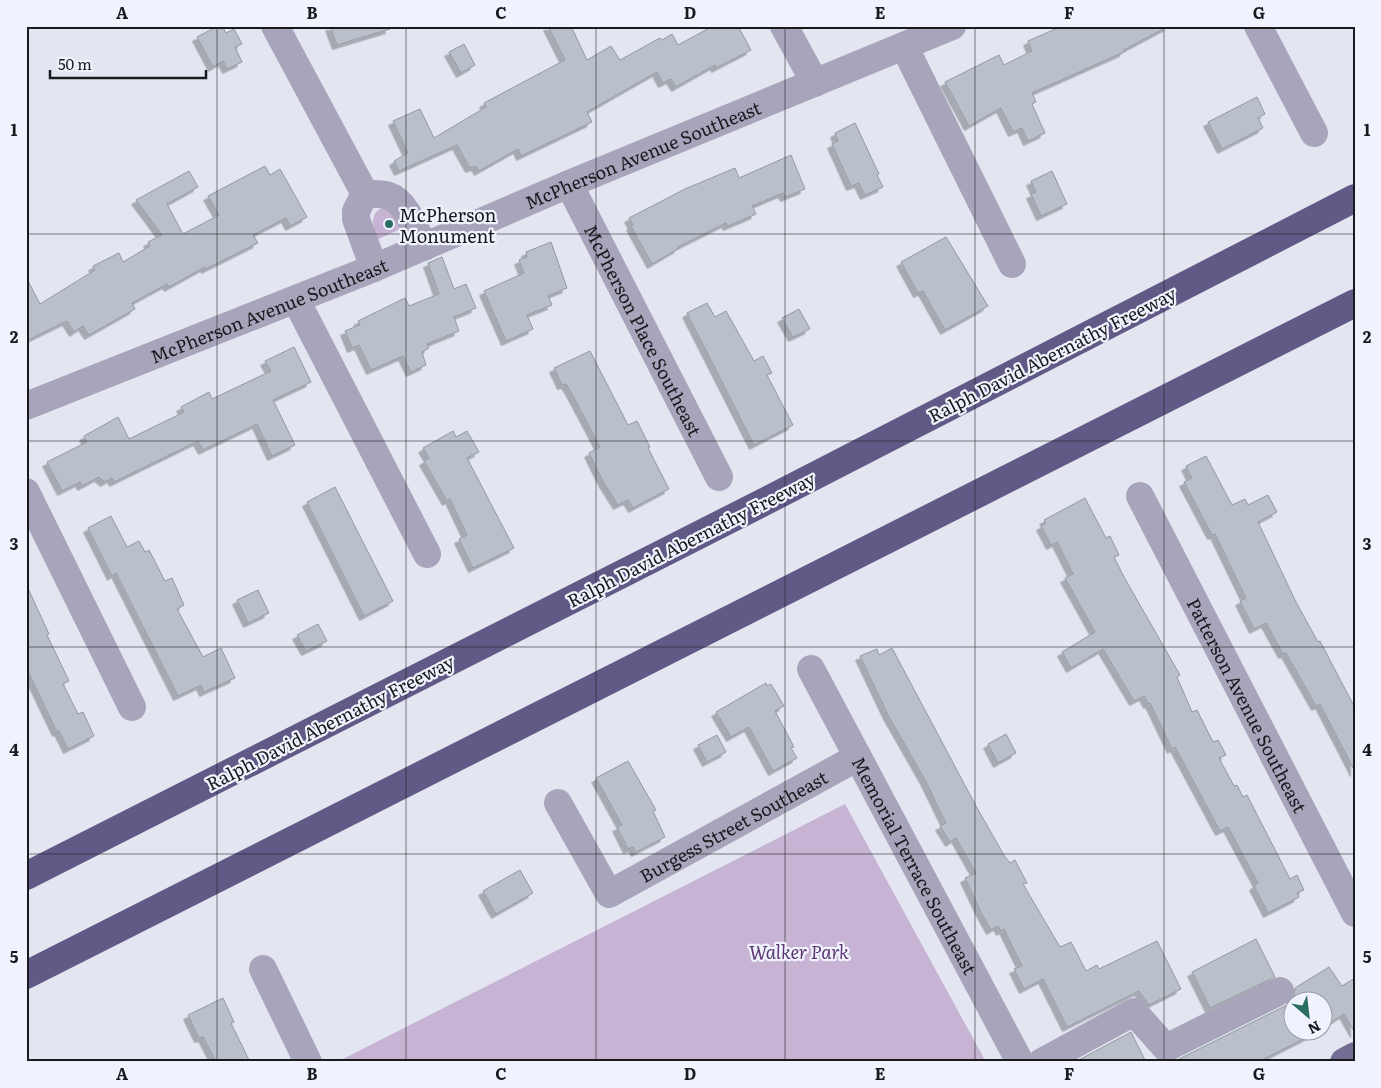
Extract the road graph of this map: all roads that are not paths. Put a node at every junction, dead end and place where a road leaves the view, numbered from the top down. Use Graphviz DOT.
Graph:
graph roads {
  1 [pos="275,26"];
  2 [pos="784,26"];
  3 [pos="952,26"];
  4 [pos="1258,26"];
  5 [pos="904,46"];
  6 [pos="815,83"];
  7 [pos="1314,133"];
  8 [pos="569,184"];
  9 [pos="365,194"];
  10 [pos="1355,198"];
  11 [pos="424,247"];
  12 [pos="1012,264"];
  13 [pos="374,268"];
  14 [pos="296,300"];
  15 [pos="1355,303"];
  16 [pos="26,406"];
  17 [pos="719,477"];
  18 [pos="26,492"];
  19 [pos="1140,496"];
  20 [pos="427,554"];
  21 [pos="811,669"];
  22 [pos="132,707"];
  23 [pos="858,757"];
  24 [pos="558,803"];
  25 [pos="26,876"];
  26 [pos="187,894"];
  27 [pos="1355,913"];
  28 [pos="263,970"];
  29 [pos="26,975"];
  30 [pos="1280,991"];
  31 [pos="26,992"];
  32 [pos="1355,1056"];
  33 [pos="308,1062"];
  34 [pos="1020,1062"];
  35 [pos="1042,1062"];
  36 [pos="1344,1062"];
  1 -- 9 [label="street"];
  2 -- 6 [label="street"];
  3 -- 5 [label="street, McPherson Avenue Southeast"];
  4 -- 7 [label="street"];
  5 -- 6 [label="street, McPherson Avenue Southeast"];
  5 -- 12 [label="street"];
  6 -- 8 [label="street, McPherson Avenue Southeast"];
  8 -- 11 [label="street, McPherson Avenue Southeast"];
  8 -- 17 [label="street, McPherson Place Southeast"];
  9 -- 11 [label="street"];
  9 -- 13 [label="street"];
  10 -- 25 [label="highway, Ralph David Abernathy Freeway"];
  11 -- 13 [label="street, McPherson Avenue Southeast"];
  13 -- 14 [label="street, McPherson Avenue Southeast"];
  14 -- 16 [label="street, McPherson Avenue Southeast"];
  14 -- 20 [label="street"];
  15 -- 26 [label="highway"];
  18 -- 22 [label="street"];
  19 -- 27 [label="street, Patterson Avenue Southeast"];
  21 -- 23 [label="street, Memorial Terrace Southeast"];
  23 -- 24 [label="street, Burgess Street Southeast"];
  23 -- 34 [label="street, Memorial Terrace Southeast"];
  26 -- 29 [label="highway"];
  26 -- 31 [label="highway"];
  28 -- 33 [label="street"];
  30 -- 35 [label="street"];
  32 -- 36 [label="main road"];
}
